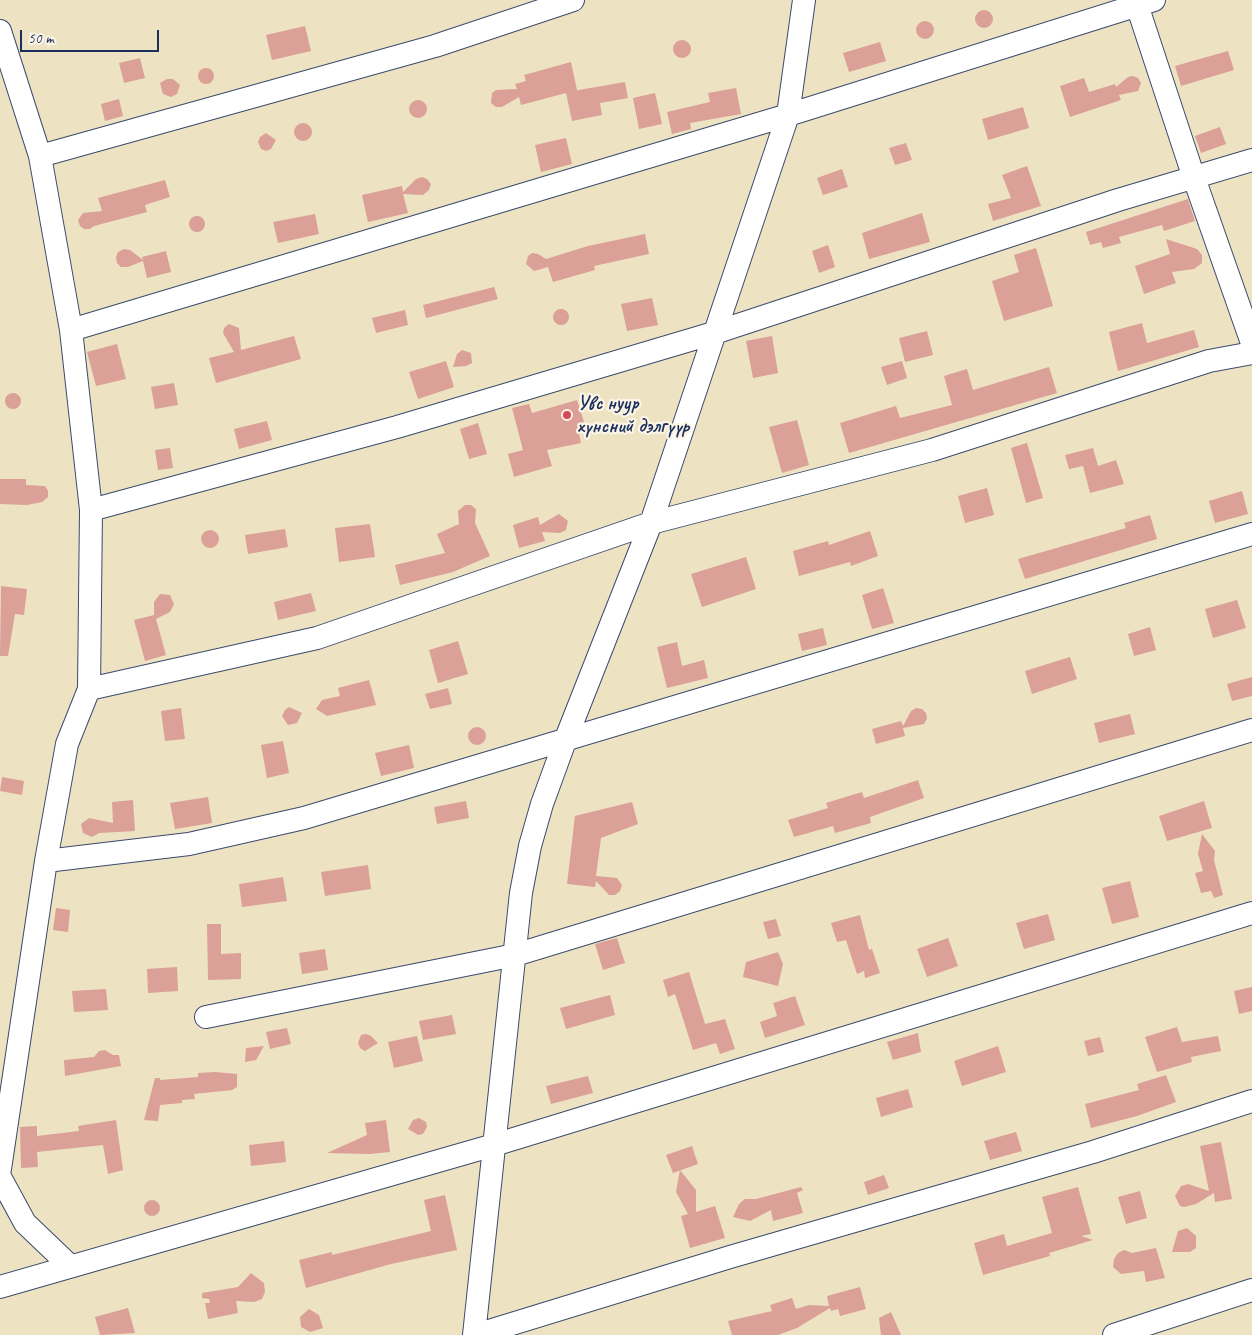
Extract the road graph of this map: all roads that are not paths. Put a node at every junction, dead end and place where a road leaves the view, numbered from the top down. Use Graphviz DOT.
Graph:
graph roads {
  1 [pos="573,0"];
  2 [pos="804,0"];
  3 [pos="1145,2"];
  4 [pos="0,31"];
  5 [pos="788,115"];
  6 [pos="40,156"];
  7 [pos="1252,160"];
  8 [pos="1194,178"];
  9 [pos="71,330"];
  10 [pos="717,332"];
  11 [pos="1252,343"];
  12 [pos="1252,353"];
  13 [pos="91,510"];
  14 [pos="651,523"];
  15 [pos="1252,534"];
  16 [pos="89,689"];
  17 [pos="1252,730"];
  18 [pos="565,741"];
  19 [pos="46,861"];
  20 [pos="1252,913"];
  21 [pos="515,955"];
  22 [pos="206,1017"];
  23 [pos="1252,1101"];
  24 [pos="494,1145"];
  25 [pos="0,1169"];
  26 [pos="0,1177"];
  27 [pos="70,1266"];
  28 [pos="0,1287"];
  29 [pos="1252,1290"];
  30 [pos="475,1335"];
  31 [pos="1114,1335"];
  1 -- 6 [label="street"];
  2 -- 5 [label="street"];
  3 -- 5 [label="street"];
  3 -- 8 [label="street"];
  4 -- 6 [label="street"];
  5 -- 9 [label="street"];
  5 -- 10 [label="street"];
  6 -- 9 [label="street"];
  7 -- 8 [label="street"];
  8 -- 10 [label="street"];
  8 -- 11 [label="street"];
  9 -- 13 [label="street"];
  10 -- 13 [label="street"];
  10 -- 14 [label="street"];
  12 -- 14 [label="street"];
  13 -- 16 [label="street"];
  14 -- 16 [label="street"];
  14 -- 18 [label="street"];
  15 -- 18 [label="street"];
  16 -- 19 [label="street"];
  17 -- 21 [label="street"];
  18 -- 19 [label="street"];
  18 -- 21 [label="street"];
  19 -- 25 [label="street"];
  20 -- 24 [label="street"];
  21 -- 22 [label="street"];
  21 -- 24 [label="street"];
  23 -- 30 [label="street"];
  24 -- 27 [label="street"];
  24 -- 30 [label="street"];
  26 -- 27 [label="street"];
  27 -- 28 [label="street"];
  29 -- 31 [label="street"];
}
